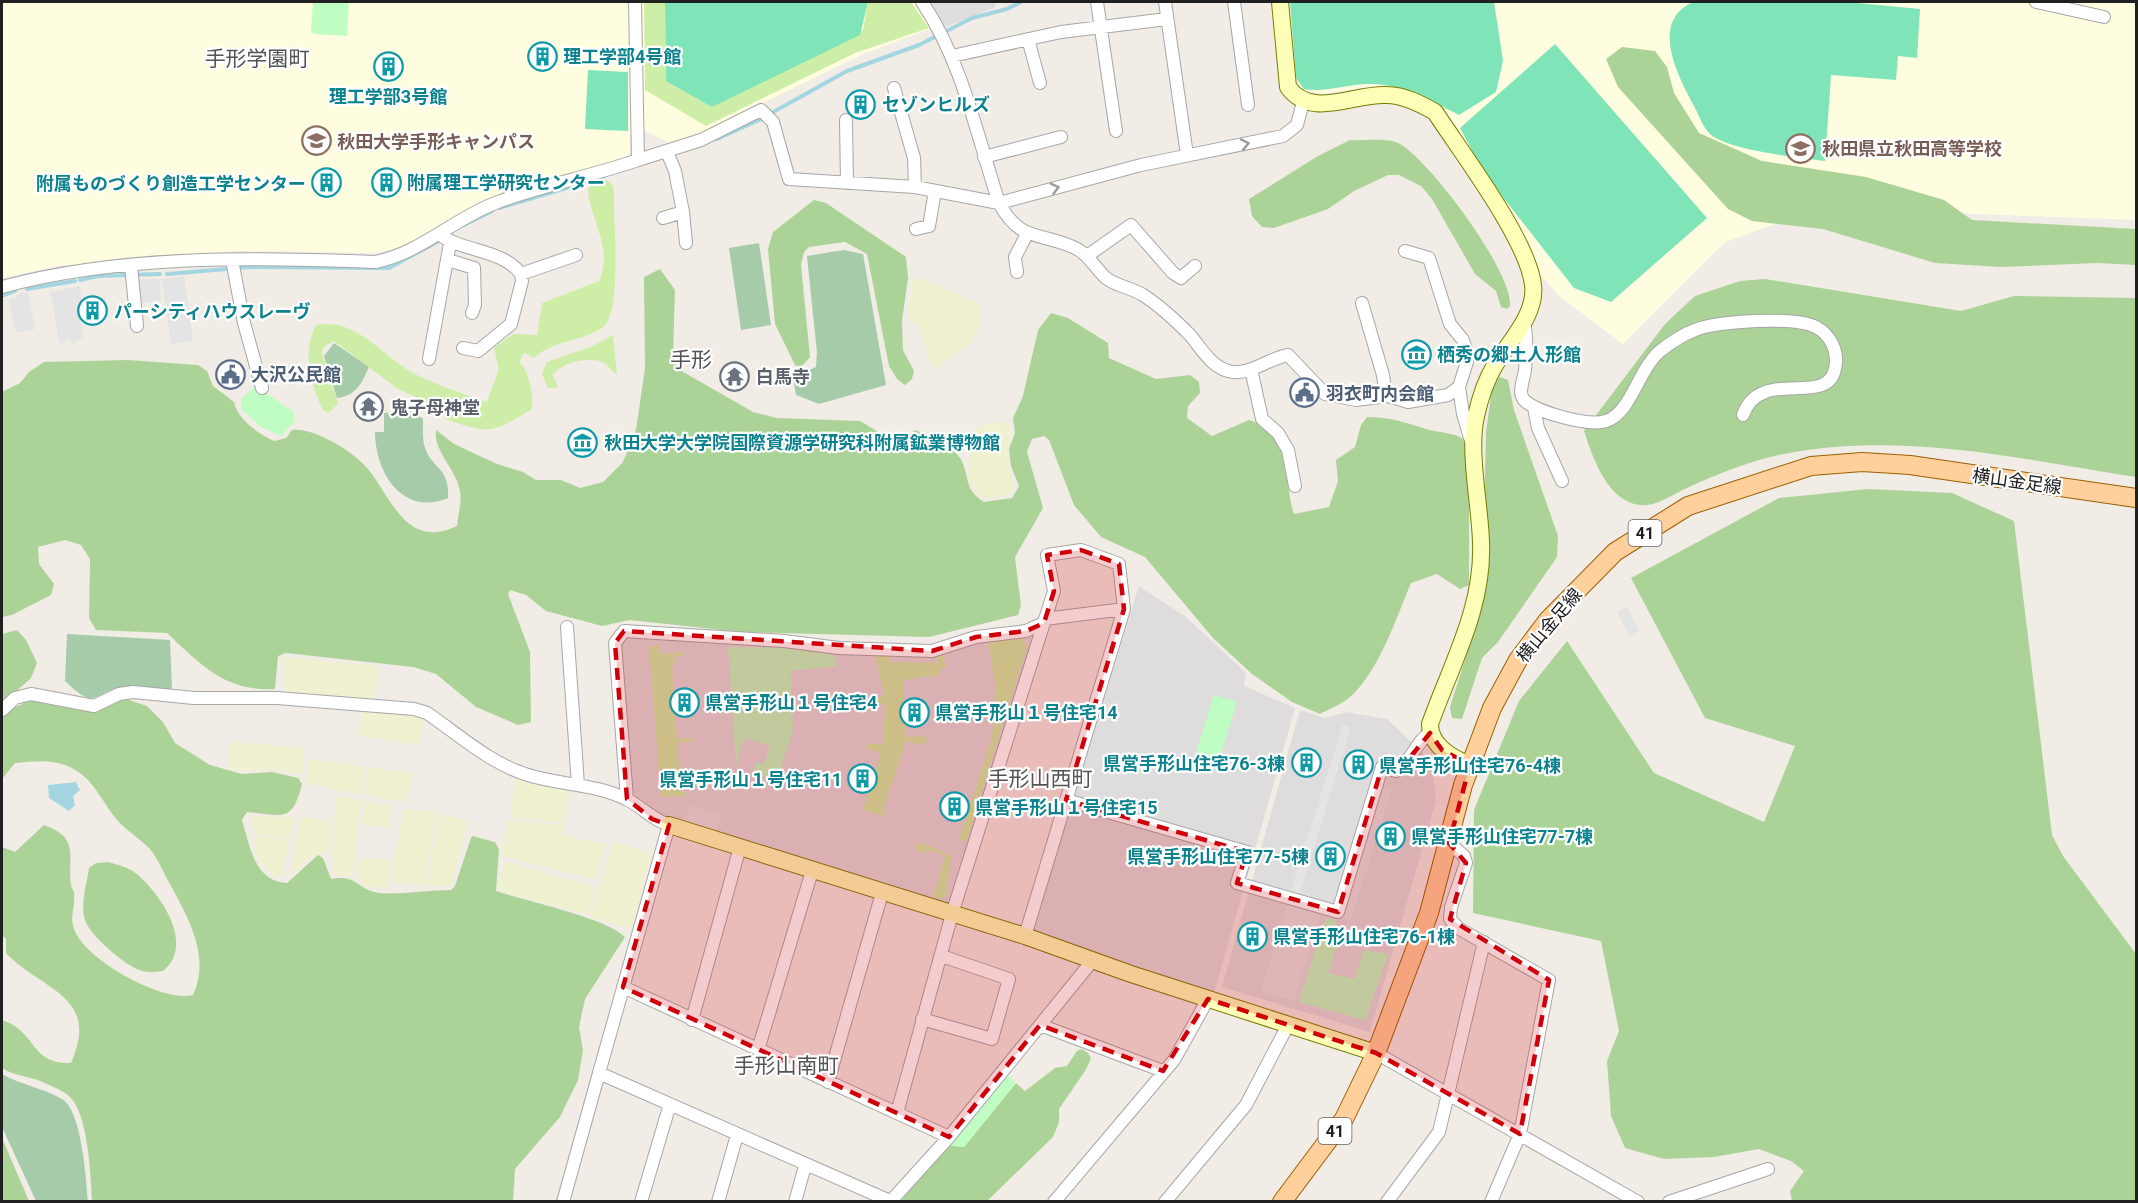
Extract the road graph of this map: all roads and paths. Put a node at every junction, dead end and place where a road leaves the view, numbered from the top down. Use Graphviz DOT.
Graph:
graph roads {
  1 [pos="635,2"];
  2 [pos="922,2"];
  3 [pos="1097,2"];
  4 [pos="1166,2"];
  5 [pos="1234,2"];
  6 [pos="1280,2"];
  7 [pos="2036,2"];
  8 [pos="2104,17"];
  9 [pos="1167,19"];
  10 [pos="1099,27"];
  11 [pos="1028,39"];
  12 [pos="952,56"];
  13 [pos="1040,83"];
  14 [pos="894,88"];
  15 [pos="1303,102"];
  16 [pos="1248,105"];
  17 [pos="846,120"];
  18 [pos="1116,130"];
  19 [pos="1061,137"];
  20 [pos="667,152"];
  21 [pos="1187,155"];
  22 [pos="984,157"];
  23 [pos="638,160"];
  24 [pos="847,183"];
  25 [pos="915,187"];
  26 [pos="935,191"];
  27 [pos="999,203"];
  28 [pos="683,212"];
  29 [pos="663,218"];
  30 [pos="916,229"];
  31 [pos="1027,234"];
  32 [pos="444,238"];
  33 [pos="686,243"];
  34 [pos="1405,251"];
  35 [pos="576,255"];
  36 [pos="1087,256"];
  37 [pos="448,260"];
  38 [pos="233,266"];
  39 [pos="1195,266"];
  40 [pos="132,272"];
  41 [pos="1017,273"];
  42 [pos="521,274"];
  43 [pos="2,287"];
  44 [pos="1362,303"];
  45 [pos="472,314"];
  46 [pos="1524,320"];
  47 [pos="137,326"];
  48 [pos="463,348"];
  49 [pos="429,359"];
  50 [pos="1251,369"];
  51 [pos="1459,387"];
  52 [pos="262,388"];
  53 [pos="1386,396"];
  54 [pos="1534,408"];
  55 [pos="1743,415"];
  56 [pos="1475,454"];
  57 [pos="1562,481"];
  58 [pos="1295,486"];
  59 [pos="2136,498"];
  60 [pos="1124,609"];
  61 [pos="1045,621"];
  62 [pos="567,627"];
  63 [pos="2,710"];
  64 [pos="1430,733"];
  65 [pos="1470,765"];
  66 [pos="578,785"];
  67 [pos="627,799"];
  68 [pos="1066,800"];
  69 [pos="669,825"];
  70 [pos="1449,843"];
  71 [pos="740,847"];
  72 [pos="812,871"];
  73 [pos="882,893"];
  74 [pos="952,914"];
  75 [pos="1025,936"];
  76 [pos="1484,942"];
  77 [pos="942,956"];
  78 [pos="1093,960"];
  79 [pos="623,987"];
  80 [pos="1208,999"];
  81 [pos="922,1019"];
  82 [pos="692,1020"];
  83 [pos="1040,1025"];
  84 [pos="1288,1025"];
  85 [pos="758,1050"];
  86 [pos="1376,1053"];
  87 [pos="1163,1071"];
  88 [pos="599,1073"];
  89 [pos="828,1082"];
  90 [pos="1449,1093"];
  91 [pos="670,1104"];
  92 [pos="897,1113"];
  93 [pos="1520,1134"];
  94 [pos="737,1135"];
  95 [pos="949,1137"];
  96 [pos="805,1166"];
  97 [pos="1768,1169"];
  98 [pos="563,1202"];
  99 [pos="641,1202"];
  100 [pos="718,1202"];
  101 [pos="795,1202"];
  102 [pos="890,1202"];
  103 [pos="1054,1202"];
  104 [pos="1165,1202"];
  105 [pos="1282,1202"];
  106 [pos="1387,1202"];
  107 [pos="1491,1202"];
  108 [pos="1638,1202"];
  109 [pos="1669,1202"];
  1 -- 23 [label="street"];
  2 -- 12 [label="street"];
  3 -- 10 [label="street"];
  4 -- 9 [label="street"];
  5 -- 16 [label="street"];
  6 -- 15 [label="street"];
  7 -- 8 [label="street"];
  9 -- 10 [label="street"];
  9 -- 21 [label="street"];
  10 -- 11 [label="street"];
  10 -- 18 [label="street"];
  11 -- 12 [label="street"];
  11 -- 13 [label="street"];
  12 -- 22 [label="street"];
  14 -- 25 [label="street"];
  21 -- 15 [label="street, one-way"];
  15 -- 46 [label="street"];
  17 -- 24 [label="street"];
  19 -- 22 [label="street"];
  20 -- 23 [label="street"];
  20 -- 24 [label="street"];
  20 -- 28 [label="street"];
  27 -- 21 [label="street, one-way"];
  22 -- 27 [label="street"];
  23 -- 32 [label="street"];
  24 -- 25 [label="street"];
  25 -- 26 [label="street"];
  26 -- 27 [label="street"];
  26 -- 30 [label="street"];
  27 -- 31 [label="street"];
  28 -- 29 [label="street"];
  28 -- 33 [label="street"];
  31 -- 36 [label="street"];
  31 -- 41 [label="street"];
  32 -- 37 [label="street"];
  32 -- 38 [label="street"];
  32 -- 42 [label="street"];
  34 -- 51 [label="street"];
  35 -- 42 [label="street"];
  36 -- 39 [label="street"];
  36 -- 50 [label="street"];
  37 -- 45 [label="street"];
  37 -- 49 [label="street"];
  38 -- 40 [label="street"];
  38 -- 52 [label="street"];
  40 -- 43 [label="street"];
  40 -- 47 [label="street"];
  42 -- 48 [label="street"];
  44 -- 53 [label="street"];
  46 -- 54 [label="street"];
  46 -- 56 [label="street"];
  50 -- 53 [label="street"];
  50 -- 58 [label="street"];
  51 -- 53 [label="street"];
  51 -- 56 [label="street"];
  54 -- 55 [label="street"];
  54 -- 57 [label="street"];
  56 -- 64 [label="street"];
  59 -- 65 [label="main road, 横山金足線 / 41"];
  60 -- 61 [label="street"];
  60 -- 61 [label="street"];
  60 -- 68 [label="street"];
  61 -- 67 [label="street"];
  61 -- 74 [label="street"];
  62 -- 66 [label="street"];
  63 -- 66 [label="street"];
  64 -- 65 [label="street"];
  64 -- 68 [label="street"];
  65 -- 70 [label="main road, 横山金足線 / 41"];
  66 -- 67 [label="street"];
  67 -- 69 [label="street"];
  68 -- 75 [label="street"];
  69 -- 71 [label="street"];
  69 -- 79 [label="street"];
  70 -- 76 [label="street"];
  70 -- 86 [label="main road, 横山金足線 / 41"];
  71 -- 72 [label="street"];
  71 -- 82 [label="street"];
  72 -- 73 [label="street"];
  72 -- 85 [label="street"];
  73 -- 74 [label="street"];
  73 -- 89 [label="street"];
  74 -- 75 [label="street"];
  74 -- 77 [label="street"];
  75 -- 78 [label="street"];
  76 -- 90 [label="street"];
  76 -- 93 [label="street"];
  77 -- 81 [label="street"];
  77 -- 81 [label="street"];
  78 -- 80 [label="street"];
  78 -- 83 [label="street"];
  79 -- 82 [label="street"];
  79 -- 88 [label="street"];
  80 -- 84 [label="street"];
  80 -- 87 [label="street"];
  81 -- 92 [label="street"];
  82 -- 85 [label="street"];
  83 -- 87 [label="street"];
  83 -- 95 [label="street"];
  84 -- 86 [label="street"];
  84 -- 104 [label="street"];
  85 -- 89 [label="street"];
  86 -- 90 [label="street"];
  86 -- 105 [label="main road, 横山金足線 / 41"];
  87 -- 103 [label="street"];
  88 -- 91 [label="street"];
  88 -- 98 [label="street"];
  89 -- 92 [label="street"];
  90 -- 93 [label="street"];
  90 -- 106 [label="street"];
  91 -- 94 [label="street"];
  91 -- 99 [label="street"];
  92 -- 95 [label="street"];
  93 -- 107 [label="street"];
  93 -- 108 [label="street"];
  94 -- 96 [label="street"];
  94 -- 100 [label="street"];
  95 -- 102 [label="street"];
  96 -- 101 [label="street"];
  96 -- 102 [label="street"];
  97 -- 109 [label="street"];
}
